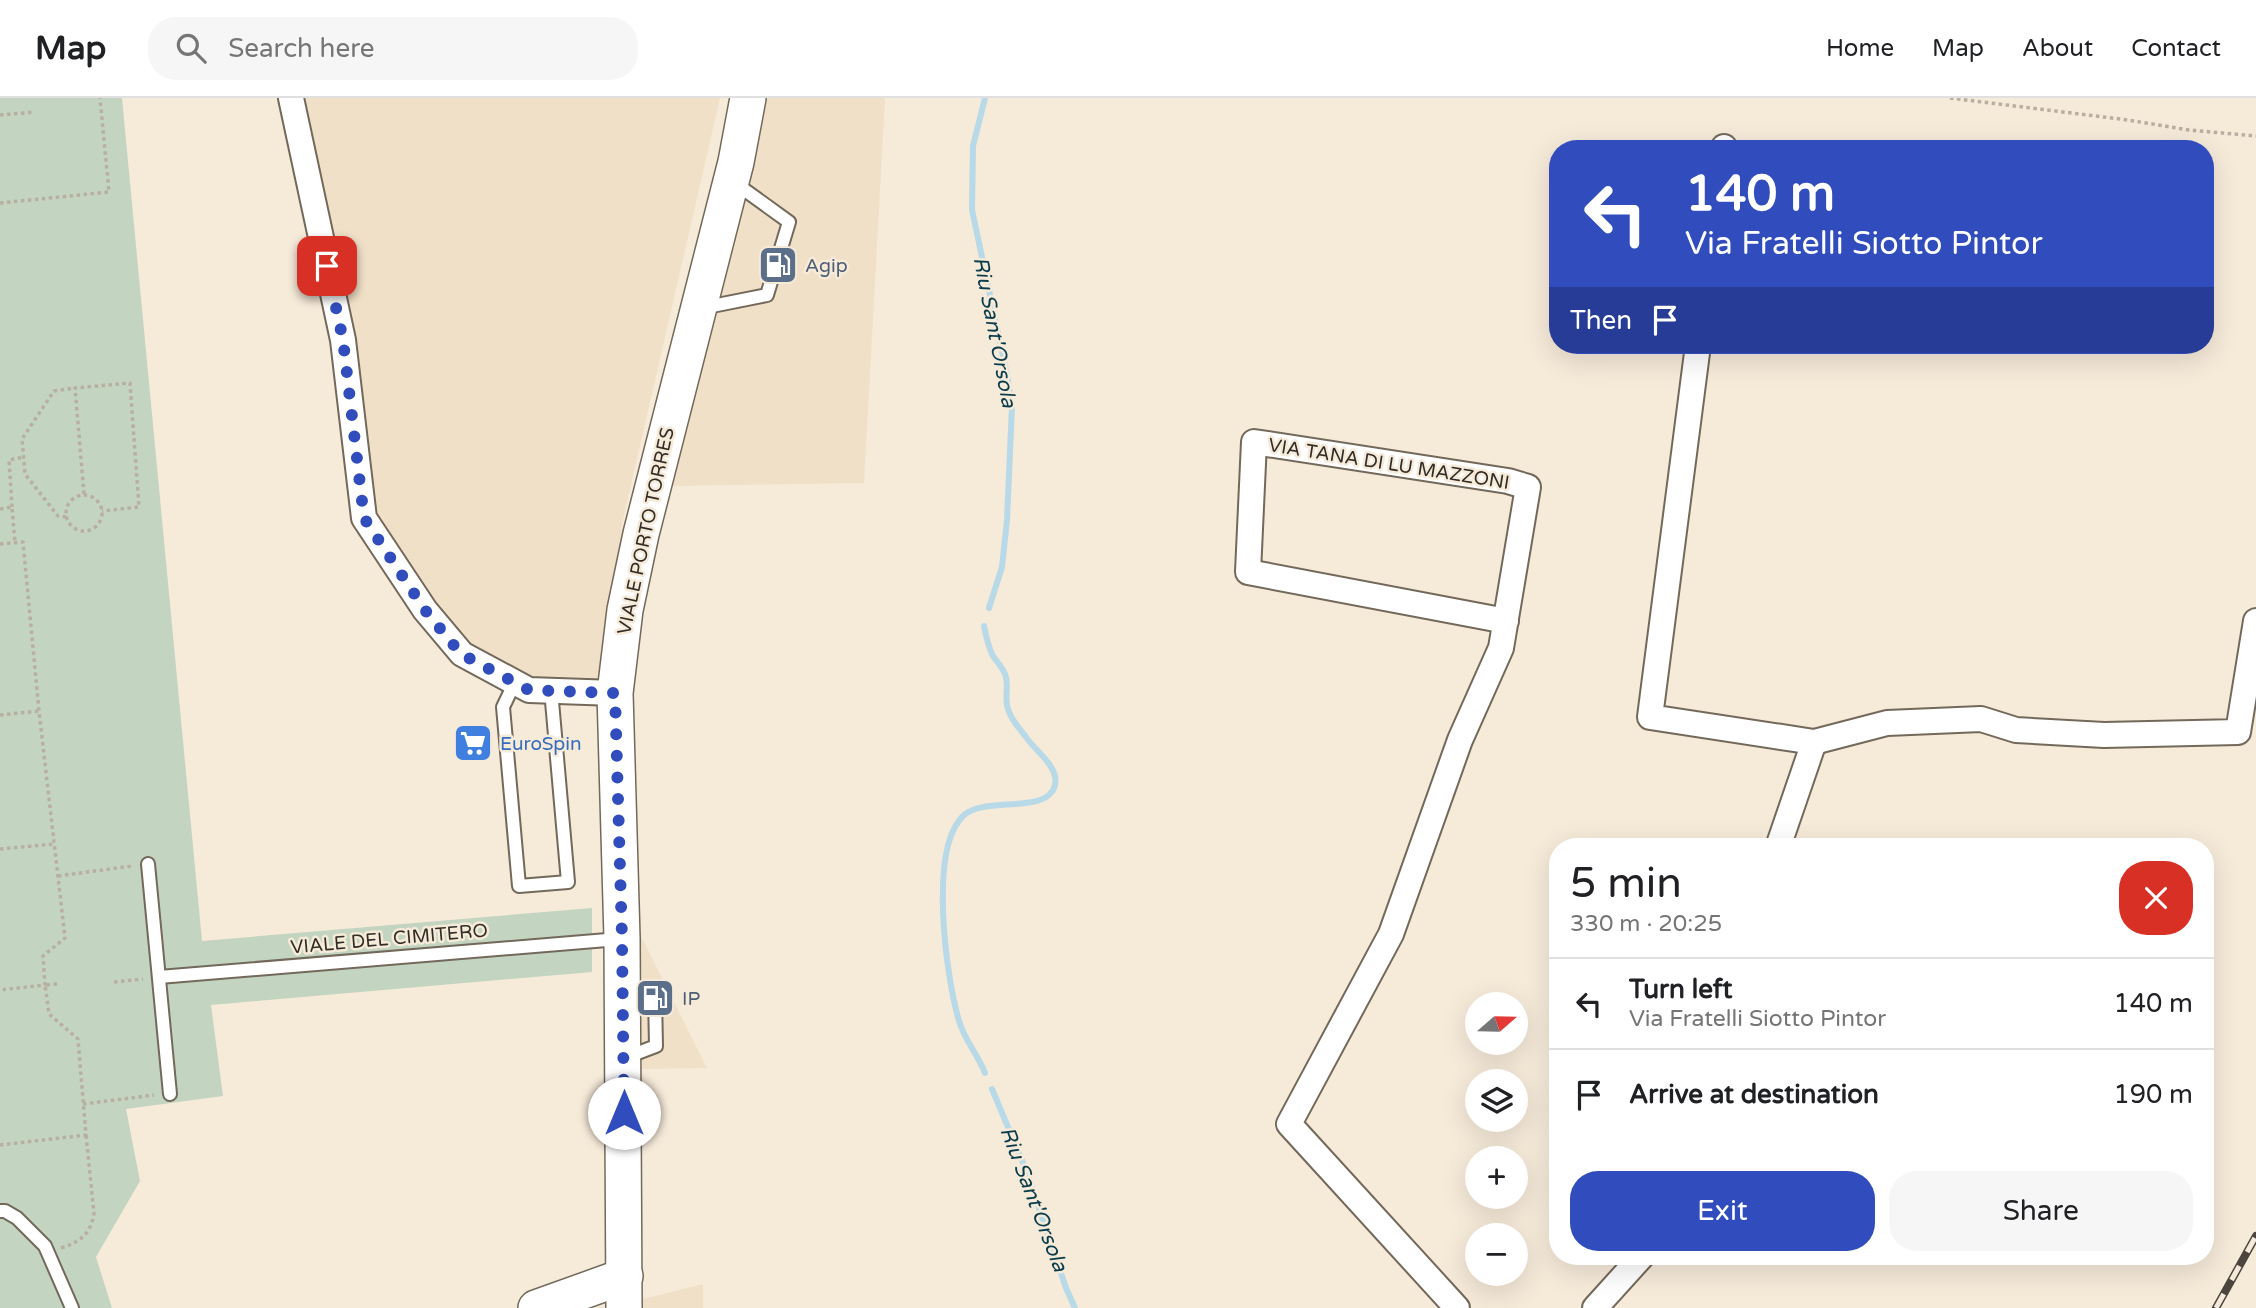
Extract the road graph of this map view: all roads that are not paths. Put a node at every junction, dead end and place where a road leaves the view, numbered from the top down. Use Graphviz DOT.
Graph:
graph roads {
  1 [pos="290,98"];
  2 [pos="748,98"];
  3 [pos="731,180"];
  4 [pos="698,309"];
  5 [pos="1697,354"];
  6 [pos="1506,621"];
  7 [pos="2256,621"];
  8 [pos="514,682"];
  9 [pos="551,691"];
  10 [pos="615,693"];
  11 [pos="1814,742"];
  12 [pos="1781,838"];
  13 [pos="148,864"];
  14 [pos="622,938"];
  15 [pos="159,977"];
  16 [pos="170,1094"];
  17 [pos="0,1211"];
  18 [pos="1634,1265"];
  19 [pos="624,1292"];
  20 [pos="69,1308"];
  21 [pos="536,1308"];
  22 [pos="1457,1308"];
  23 [pos="1595,1308"];
  1 -- 8 [label="street"];
  2 -- 3 [label="main road, VIALE PORTO TORRES"];
  3 -- 4 [label="main road, VIALE PORTO TORRES"];
  3 -- 4 [label="lane"];
  4 -- 10 [label="main road, VIALE PORTO TORRES"];
  5 -- 11 [label="street"];
  6 -- 6 [label="street, VIA TANA DI LU MAZZONI"];
  6 -- 22 [label="street, VIA TANA DI LU MAZZONI"];
  7 -- 11 [label="street"];
  8 -- 9 [label="street"];
  8 -- 9 [label="lane"];
  9 -- 10 [label="street"];
  10 -- 14 [label="main road, VIALE PORTO TORRES"];
  11 -- 12 [label="street"];
  13 -- 15 [label="lane"];
  14 -- 15 [label="lane, VIALE DEL CIMITERO"];
  14 -- 19 [label="main road, VIALE PORTO TORRES"];
  15 -- 16 [label="lane"];
  17 -- 20 [label="lane"];
  18 -- 23 [label="street"];
  19 -- 21 [label="main road"];
}
